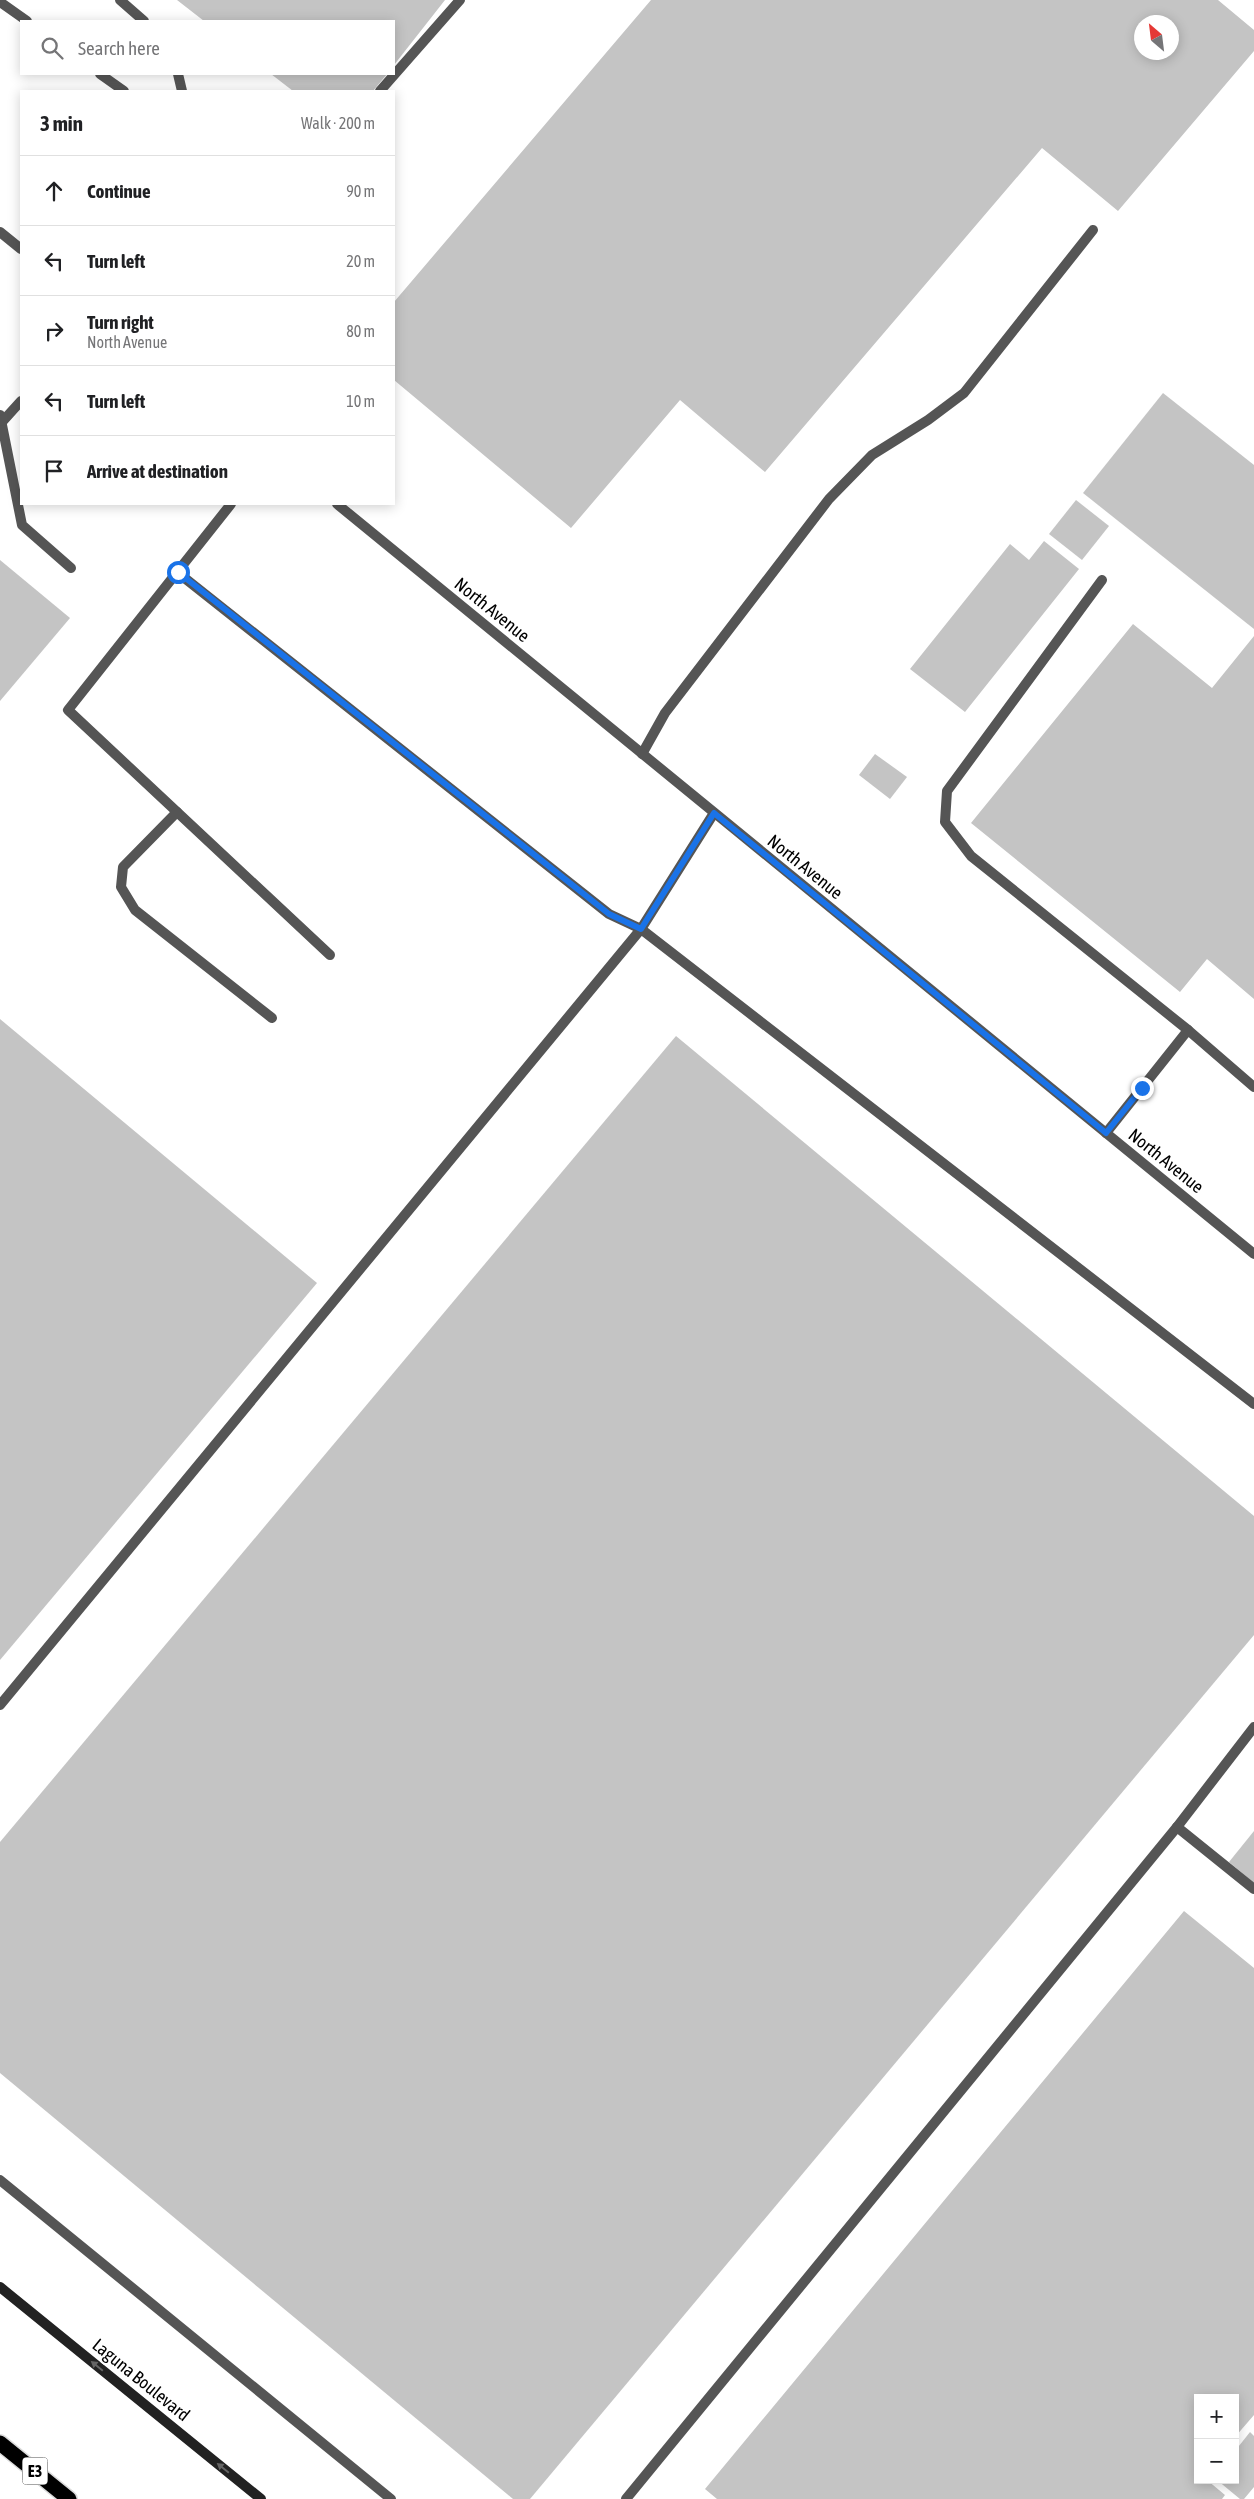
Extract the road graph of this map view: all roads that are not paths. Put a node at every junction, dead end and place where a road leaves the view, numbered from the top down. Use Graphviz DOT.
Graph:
graph roads {
  1 [pos="120,0"];
  2 [pos="460,0"];
  3 [pos="0,2"];
  4 [pos="26,20"];
  5 [pos="143,20"];
  6 [pos="395,74"];
  7 [pos="101,75"];
  8 [pos="178,75"];
  9 [pos="394,75"];
  10 [pos="123,90"];
  11 [pos="182,90"];
  12 [pos="381,90"];
  13 [pos="1093,230"];
  14 [pos="0,232"];
  15 [pos="20,248"];
  16 [pos="20,402"];
  17 [pos="2,418"];
  18 [pos="230,505"];
  19 [pos="338,505"];
  20 [pos="71,568"];
  21 [pos="178,572"];
  22 [pos="1102,580"];
  23 [pos="642,754"];
  24 [pos="177,812"];
  25 [pos="714,813"];
  26 [pos="641,929"];
  27 [pos="330,955"];
  28 [pos="272,1018"];
  29 [pos="1188,1030"];
  30 [pos="1254,1087"];
  31 [pos="1106,1133"];
  32 [pos="1254,1254"];
  33 [pos="1254,1404"];
  34 [pos="0,1705"];
  35 [pos="1254,1727"];
  36 [pos="1177,1827"];
  37 [pos="1254,1889"];
  38 [pos="0,2180"];
  39 [pos="0,2287"];
  40 [pos="0,2443"];
  41 [pos="69,2499"];
  42 [pos="261,2499"];
  43 [pos="391,2499"];
  44 [pos="626,2499"];
  1 -- 5 [label="street"];
  2 -- 6 [label="street"];
  3 -- 4 [label="street"];
  7 -- 10 [label="street"];
  8 -- 11 [label="street"];
  9 -- 12 [label="street"];
  13 -- 23 [label="street"];
  14 -- 15 [label="street"];
  16 -- 17 [label="street"];
  17 -- 20 [label="street"];
  18 -- 21 [label="street"];
  19 -- 23 [label="street, North Avenue"];
  21 -- 24 [label="street"];
  21 -- 26 [label="street"];
  22 -- 29 [label="street"];
  23 -- 25 [label="street, North Avenue"];
  24 -- 27 [label="street"];
  24 -- 28 [label="street"];
  25 -- 26 [label="street"];
  25 -- 31 [label="street, North Avenue"];
  26 -- 33 [label="street"];
  26 -- 34 [label="street"];
  29 -- 30 [label="street"];
  29 -- 31 [label="street"];
  31 -- 32 [label="street, North Avenue"];
  35 -- 36 [label="street"];
  36 -- 37 [label="street"];
  36 -- 44 [label="street"];
  38 -- 43 [label="street"];
  42 -- 39 [label="main road, Laguna Boulevard, one-way"];
  40 -- 41 [label="highway, E3"];
}
